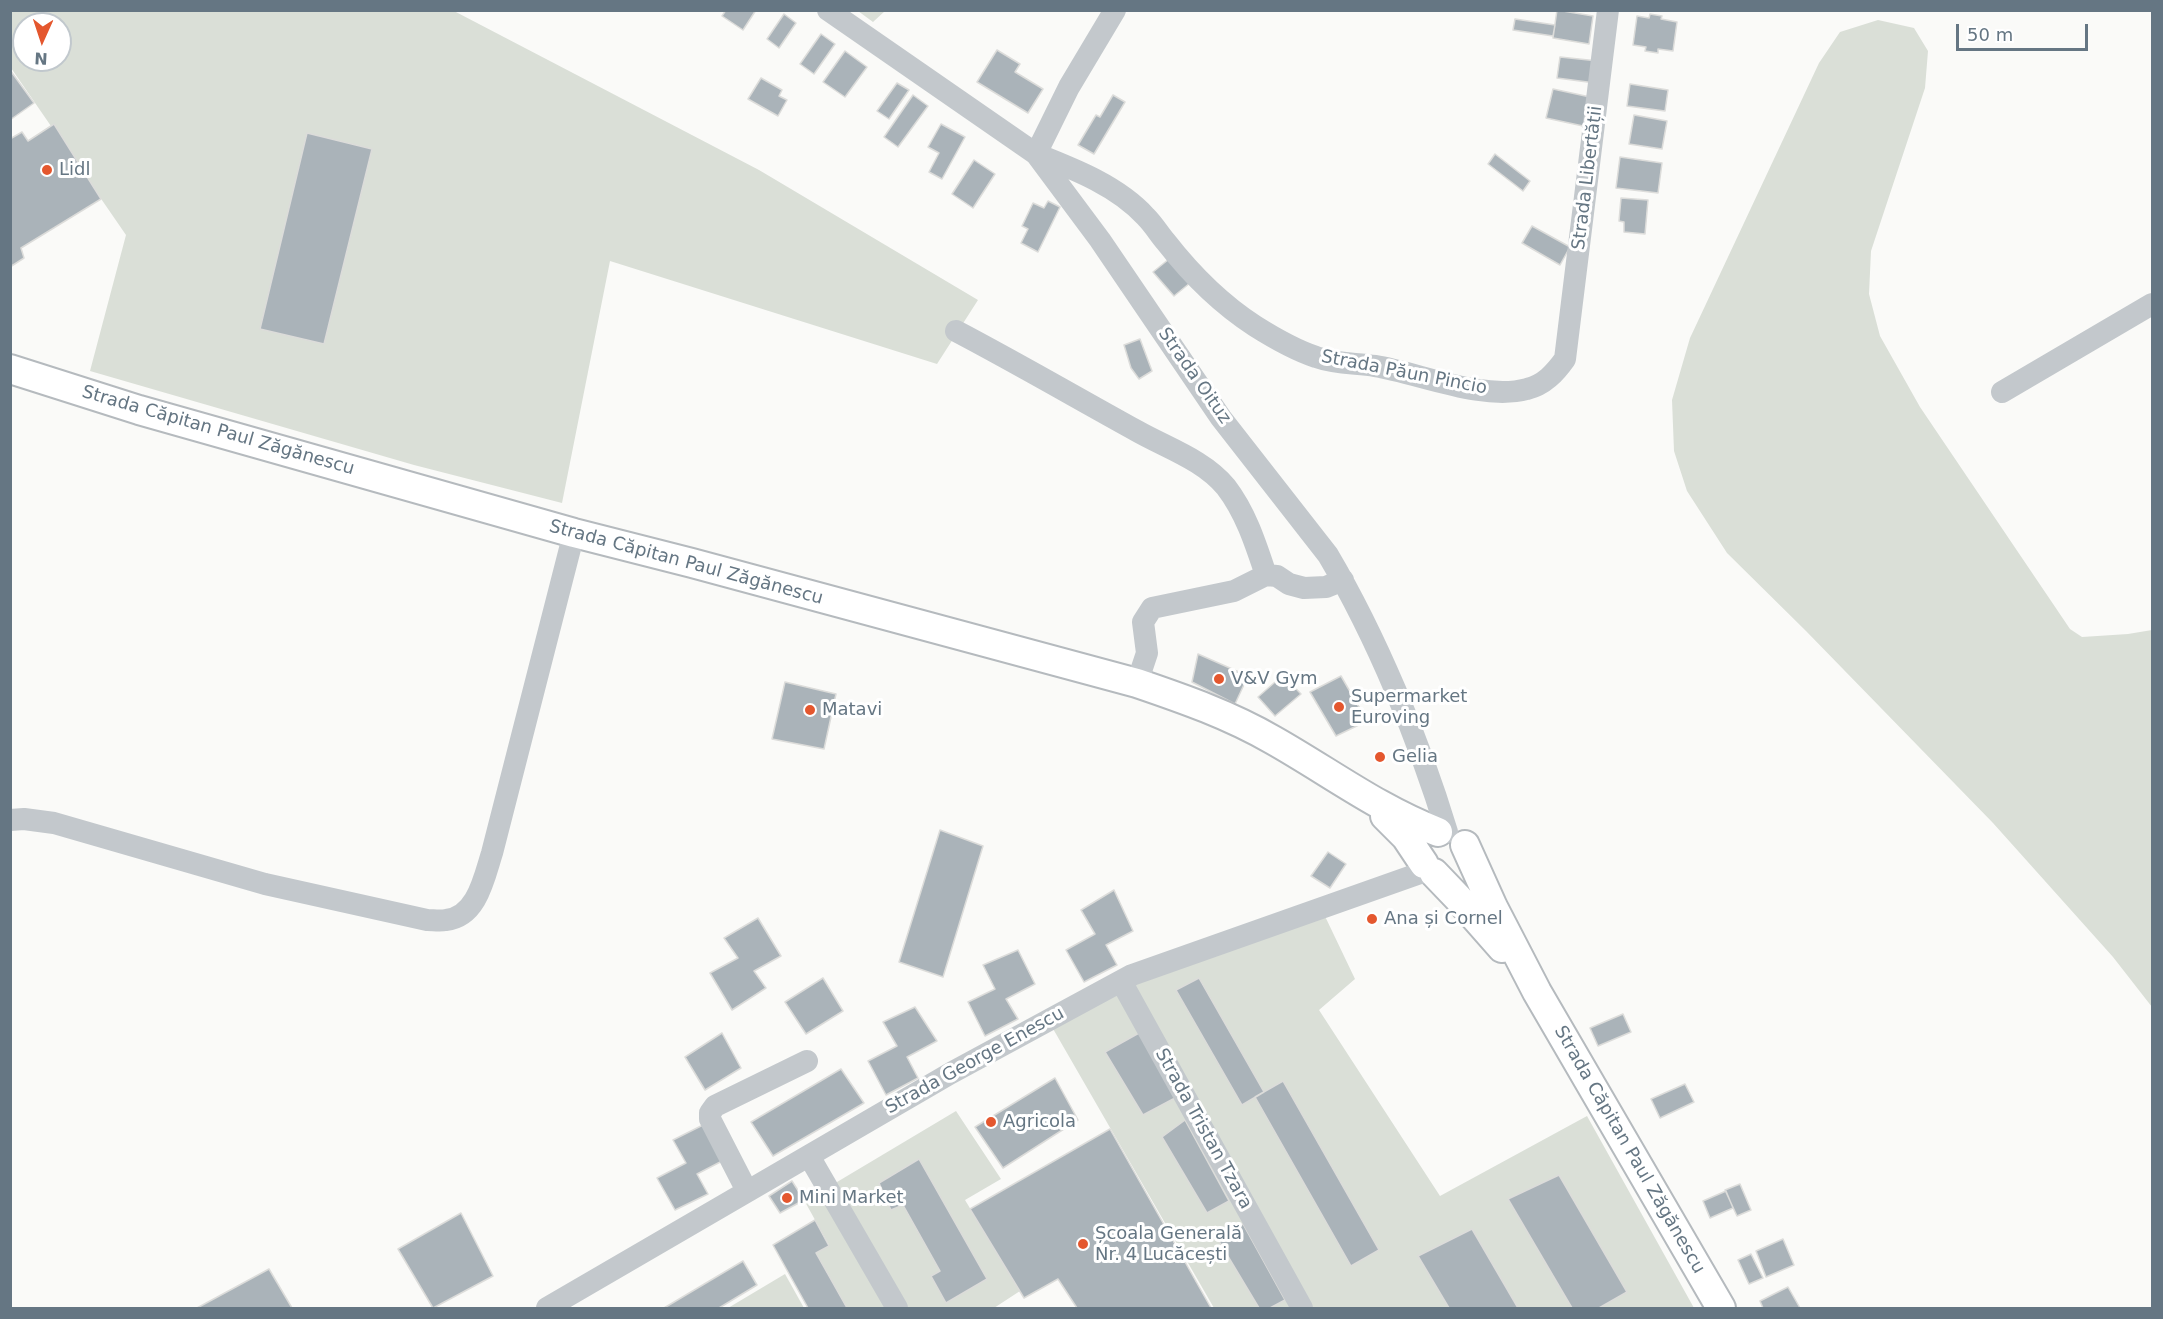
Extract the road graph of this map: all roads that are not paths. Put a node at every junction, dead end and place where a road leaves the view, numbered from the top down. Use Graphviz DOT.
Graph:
graph roads {
  1 [pos="828,10"];
  2 [pos="1115,10"];
  3 [pos="1608,10"];
  4 [pos="1036,154"];
  5 [pos="2152,304"];
  6 [pos="956,331"];
  7 [pos="1567,345"];
  8 [pos="10,369"];
  9 [pos="2002,392"];
  10 [pos="574,533"];
  11 [pos="1266,575"];
  12 [pos="1342,580"];
  13 [pos="1137,683"];
  14 [pos="1348,786"];
  15 [pos="10,820"];
  16 [pos="1450,836"];
  17 [pos="1429,869"];
  18 [pos="1121,981"];
  19 [pos="1537,992"];
  20 [pos="807,1061"];
  21 [pos="808,1156"];
  22 [pos="747,1191"];
  23 [pos="547,1308"];
  24 [pos="897,1308"];
  25 [pos="1302,1308"];
  26 [pos="1721,1308"];
  1 -- 4 [label="street, Strada Oituz"];
  2 -- 4 [label="street"];
  3 -- 7 [label="street, Strada Libertății"];
  4 -- 7 [label="street, Strada Păun Pincio"];
  4 -- 12 [label="street, Strada Oituz"];
  5 -- 9 [label="street"];
  6 -- 11 [label="street"];
  8 -- 10 [label="main road, Strada Căpitan Paul Zăgănescu"];
  10 -- 13 [label="main road, Strada Căpitan Paul Zăgănescu"];
  10 -- 15 [label="street"];
  11 -- 12 [label="street"];
  11 -- 13 [label="street"];
  12 -- 16 [label="street, Strada Oituz"];
  13 -- 14 [label="main road, Strada Căpitan Paul Zăgănescu"];
  14 -- 16 [label="main road, Strada Căpitan Paul Zăgănescu"];
  14 -- 17 [label="main road, Strada Căpitan Paul Zăgănescu"];
  16 -- 17 [label="main road"];
  16 -- 17 [label="main road"];
  16 -- 19 [label="main road, Strada Căpitan Paul Zăgănescu"];
  17 -- 18 [label="street, Strada George Enescu"];
  17 -- 19 [label="main road, Strada Căpitan Paul Zăgănescu"];
  18 -- 21 [label="street, Strada George Enescu"];
  18 -- 25 [label="street, Strada Tristan Tzara"];
  19 -- 26 [label="main road, Strada Căpitan Paul Zăgănescu"];
  20 -- 22 [label="street"];
  21 -- 22 [label="street, Strada George Enescu"];
  21 -- 24 [label="street"];
  22 -- 23 [label="street, Strada George Enescu"];
}
